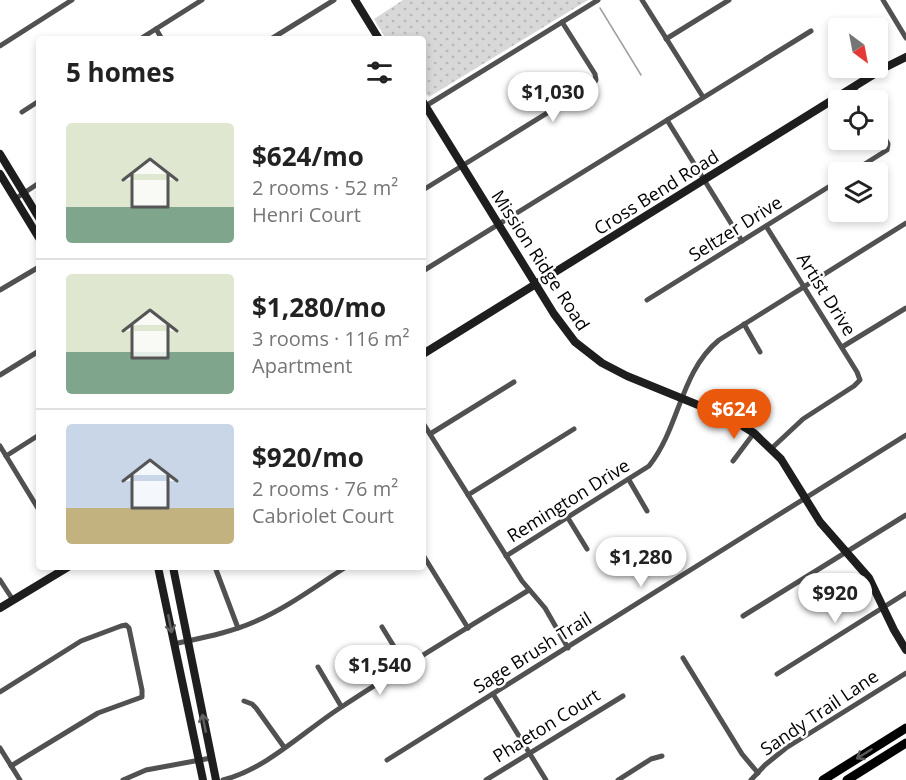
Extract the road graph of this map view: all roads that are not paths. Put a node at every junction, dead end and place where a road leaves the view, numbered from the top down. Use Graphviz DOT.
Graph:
graph roads {
  1 [pos="72,0"];
  2 [pos="202,0"];
  3 [pos="334,0"];
  4 [pos="355,0"];
  5 [pos="598,0"];
  6 [pos="642,0"];
  7 [pos="729,0"];
  8 [pos="883,0"];
  9 [pos="562,22"];
  10 [pos="156,29"];
  11 [pos="811,31"];
  12 [pos="145,36"];
  13 [pos="160,36"];
  14 [pos="276,36"];
  15 [pos="376,36"];
  16 [pos="906,38"];
  17 [pos="666,39"];
  18 [pos="0,46"];
  19 [pos="906,57"];
  20 [pos="854,87"];
  21 [pos="856,90"];
  22 [pos="703,97"];
  23 [pos="36,103"];
  24 [pos="426,104"];
  25 [pos="426,108"];
  26 [pos="22,112"];
  27 [pos="667,120"];
  28 [pos="886,150"];
  29 [pos="0,154"];
  30 [pos="868,162"];
  31 [pos="463,166"];
  32 [pos="0,174"];
  33 [pos="704,180"];
  34 [pos="36,185"];
  35 [pos="828,187"];
  36 [pos="426,188"];
  37 [pos="24,193"];
  38 [pos="15,199"];
  39 [pos="36,213"];
  40 [pos="906,223"];
  41 [pos="499,224"];
  42 [pos="766,226"];
  43 [pos="36,233"];
  44 [pos="742,241"];
  45 [pos="36,269"];
  46 [pos="426,270"];
  47 [pos="536,284"];
  48 [pos="804,286"];
  49 [pos="0,290"];
  50 [pos="647,300"];
  51 [pos="906,308"];
  52 [pos="744,324"];
  53 [pos="842,347"];
  54 [pos="426,352"];
  55 [pos="760,352"];
  56 [pos="36,353"];
  57 [pos="0,375"];
  58 [pos="514,382"];
  59 [pos="682,397"];
  60 [pos="426,428"];
  61 [pos="574,429"];
  62 [pos="754,433"];
  63 [pos="430,434"];
  64 [pos="906,435"];
  65 [pos="36,437"];
  66 [pos="0,446"];
  67 [pos="772,448"];
  68 [pos="6,456"];
  69 [pos="733,461"];
  70 [pos="629,480"];
  71 [pos="468,495"];
  72 [pos="805,497"];
  73 [pos="36,505"];
  74 [pos="647,511"];
  75 [pos="906,515"];
  76 [pos="568,518"];
  77 [pos="587,549"];
  78 [pos="847,552"];
  79 [pos="506,556"];
  80 [pos="426,560"];
  81 [pos="63,570"];
  82 [pos="159,570"];
  83 [pos="174,570"];
  84 [pos="216,570"];
  85 [pos="341,570"];
  86 [pos="0,580"];
  87 [pos="529,590"];
  88 [pos="906,593"];
  89 [pos="13,600"];
  90 [pos="0,608"];
  91 [pos="883,608"];
  92 [pos="743,616"];
  93 [pos="382,627"];
  94 [pos="238,628"];
  95 [pos="468,628"];
  96 [pos="188,641"];
  97 [pos="174,644"];
  98 [pos="568,648"];
  99 [pos="906,650"];
  100 [pos="683,658"];
  101 [pos="406,666"];
  102 [pos="318,668"];
  103 [pos="906,673"];
  104 [pos="777,674"];
  105 [pos="0,692"];
  106 [pos="493,694"];
  107 [pos="623,696"];
  108 [pos="244,701"];
  109 [pos="341,706"];
  110 [pos="906,728"];
  111 [pos="906,743"];
  112 [pos="284,747"];
  113 [pos="0,748"];
  114 [pos="529,753"];
  115 [pos="662,756"];
  116 [pos="211,758"];
  117 [pos="200,759"];
  118 [pos="387,760"];
  119 [pos="11,765"];
  120 [pos="758,773"];
  121 [pos="20,780"];
  122 [pos="123,780"];
  123 [pos="203,780"];
  124 [pos="216,780"];
  125 [pos="223,780"];
  126 [pos="486,780"];
  127 [pos="546,780"];
  128 [pos="618,780"];
  129 [pos="752,780"];
  130 [pos="823,780"];
  131 [pos="847,780"];
  1 -- 18 [label="street"];
  2 -- 10 [label="street"];
  3 -- 14 [label="street"];
  4 -- 15 [label="street"];
  5 -- 9 [label="street"];
  6 -- 17 [label="street"];
  7 -- 17 [label="street"];
  8 -- 16 [label="street"];
  9 -- 24 [label="street"];
  9 -- 31 [label="street"];
  10 -- 12 [label="street"];
  10 -- 13 [label="street"];
  11 -- 22 [label="street"];
  17 -- 22 [label="street"];
  19 -- 20 [label="street, Cross Bend Road"];
  20 -- 21 [label="street"];
  20 -- 33 [label="street, Cross Bend Road"];
  22 -- 27 [label="street"];
  23 -- 26 [label="street"];
  25 -- 31 [label="street, Mission Ridge Road"];
  27 -- 33 [label="street"];
  27 -- 41 [label="street"];
  28 -- 30 [label="street"];
  29 -- 37 [label="street"];
  31 -- 36 [label="street"];
  31 -- 41 [label="street, Mission Ridge Road"];
  32 -- 38 [label="street"];
  33 -- 44 [label="street"];
  33 -- 47 [label="street, Cross Bend Road"];
  34 -- 37 [label="street"];
  35 -- 42 [label="street, Seltzer Drive"];
  37 -- 38 [label="street"];
  37 -- 39 [label="street"];
  38 -- 43 [label="street"];
  40 -- 48 [label="street, Remington Drive"];
  41 -- 46 [label="street"];
  41 -- 47 [label="street, Mission Ridge Road"];
  42 -- 44 [label="street, Seltzer Drive"];
  42 -- 48 [label="street, Artist Drive"];
  44 -- 50 [label="street, Seltzer Drive"];
  45 -- 49 [label="street"];
  47 -- 54 [label="street, Cross Bend Road"];
  47 -- 59 [label="street, Mission Ridge Road"];
  48 -- 52 [label="street, Remington Drive"];
  48 -- 53 [label="street, Artist Drive"];
  51 -- 53 [label="street"];
  52 -- 55 [label="street"];
  52 -- 59 [label="street, Remington Drive"];
  53 -- 67 [label="street, Artist Drive"];
  56 -- 57 [label="street"];
  58 -- 63 [label="street"];
  59 -- 62 [label="street, Mission Ridge Road"];
  59 -- 70 [label="street, Remington Drive"];
  60 -- 63 [label="street"];
  61 -- 71 [label="street"];
  62 -- 67 [label="street, Mission Ridge Road"];
  62 -- 69 [label="street"];
  63 -- 71 [label="street"];
  64 -- 72 [label="street, Sage Brush Trail"];
  65 -- 68 [label="street"];
  66 -- 68 [label="street"];
  67 -- 72 [label="street, Mission Ridge Road"];
  68 -- 73 [label="street"];
  70 -- 74 [label="street"];
  70 -- 76 [label="street, Remington Drive"];
  71 -- 79 [label="street"];
  72 -- 78 [label="street, Mission Ridge Road"];
  72 -- 98 [label="street, Sage Brush Trail"];
  75 -- 78 [label="street"];
  76 -- 77 [label="street"];
  76 -- 79 [label="street, Remington Drive"];
  78 -- 91 [label="street, Mission Ridge Road"];
  78 -- 92 [label="street"];
  79 -- 87 [label="street"];
  80 -- 95 [label="street"];
  81 -- 89 [label="street"];
  82 -- 97 [label="street, one-way"];
  83 -- 96 [label="street"];
  84 -- 94 [label="street"];
  85 -- 94 [label="street"];
  86 -- 89 [label="street"];
  87 -- 95 [label="street"];
  87 -- 98 [label="street"];
  88 -- 91 [label="street"];
  89 -- 90 [label="street"];
  91 -- 99 [label="street, Mission Ridge Road"];
  91 -- 104 [label="street"];
  93 -- 101 [label="street"];
  94 -- 96 [label="street"];
  95 -- 101 [label="street"];
  96 -- 97 [label="street"];
  116 -- 96 [label="street, one-way"];
  97 -- 117 [label="street"];
  98 -- 106 [label="street, Sage Brush Trail"];
  100 -- 120 [label="street"];
  101 -- 109 [label="street"];
  102 -- 109 [label="street"];
  103 -- 120 [label="street, Sandy Trail Lane"];
  105 -- 119 [label="street"];
  106 -- 114 [label="street"];
  106 -- 118 [label="street, Sage Brush Trail"];
  107 -- 114 [label="street, Phaeton Court"];
  108 -- 112 [label="street"];
  109 -- 112 [label="street"];
  110 -- 130 [label="main road, one-way"];
  111 -- 131 [label="main road"];
  112 -- 125 [label="street"];
  113 -- 119 [label="street"];
  114 -- 126 [label="street, Phaeton Court"];
  114 -- 127 [label="street"];
  115 -- 128 [label="street"];
  116 -- 117 [label="street"];
  116 -- 124 [label="street"];
  117 -- 122 [label="street"];
  117 -- 123 [label="street"];
  119 -- 121 [label="street"];
  120 -- 129 [label="street, Sandy Trail Lane"];
}
